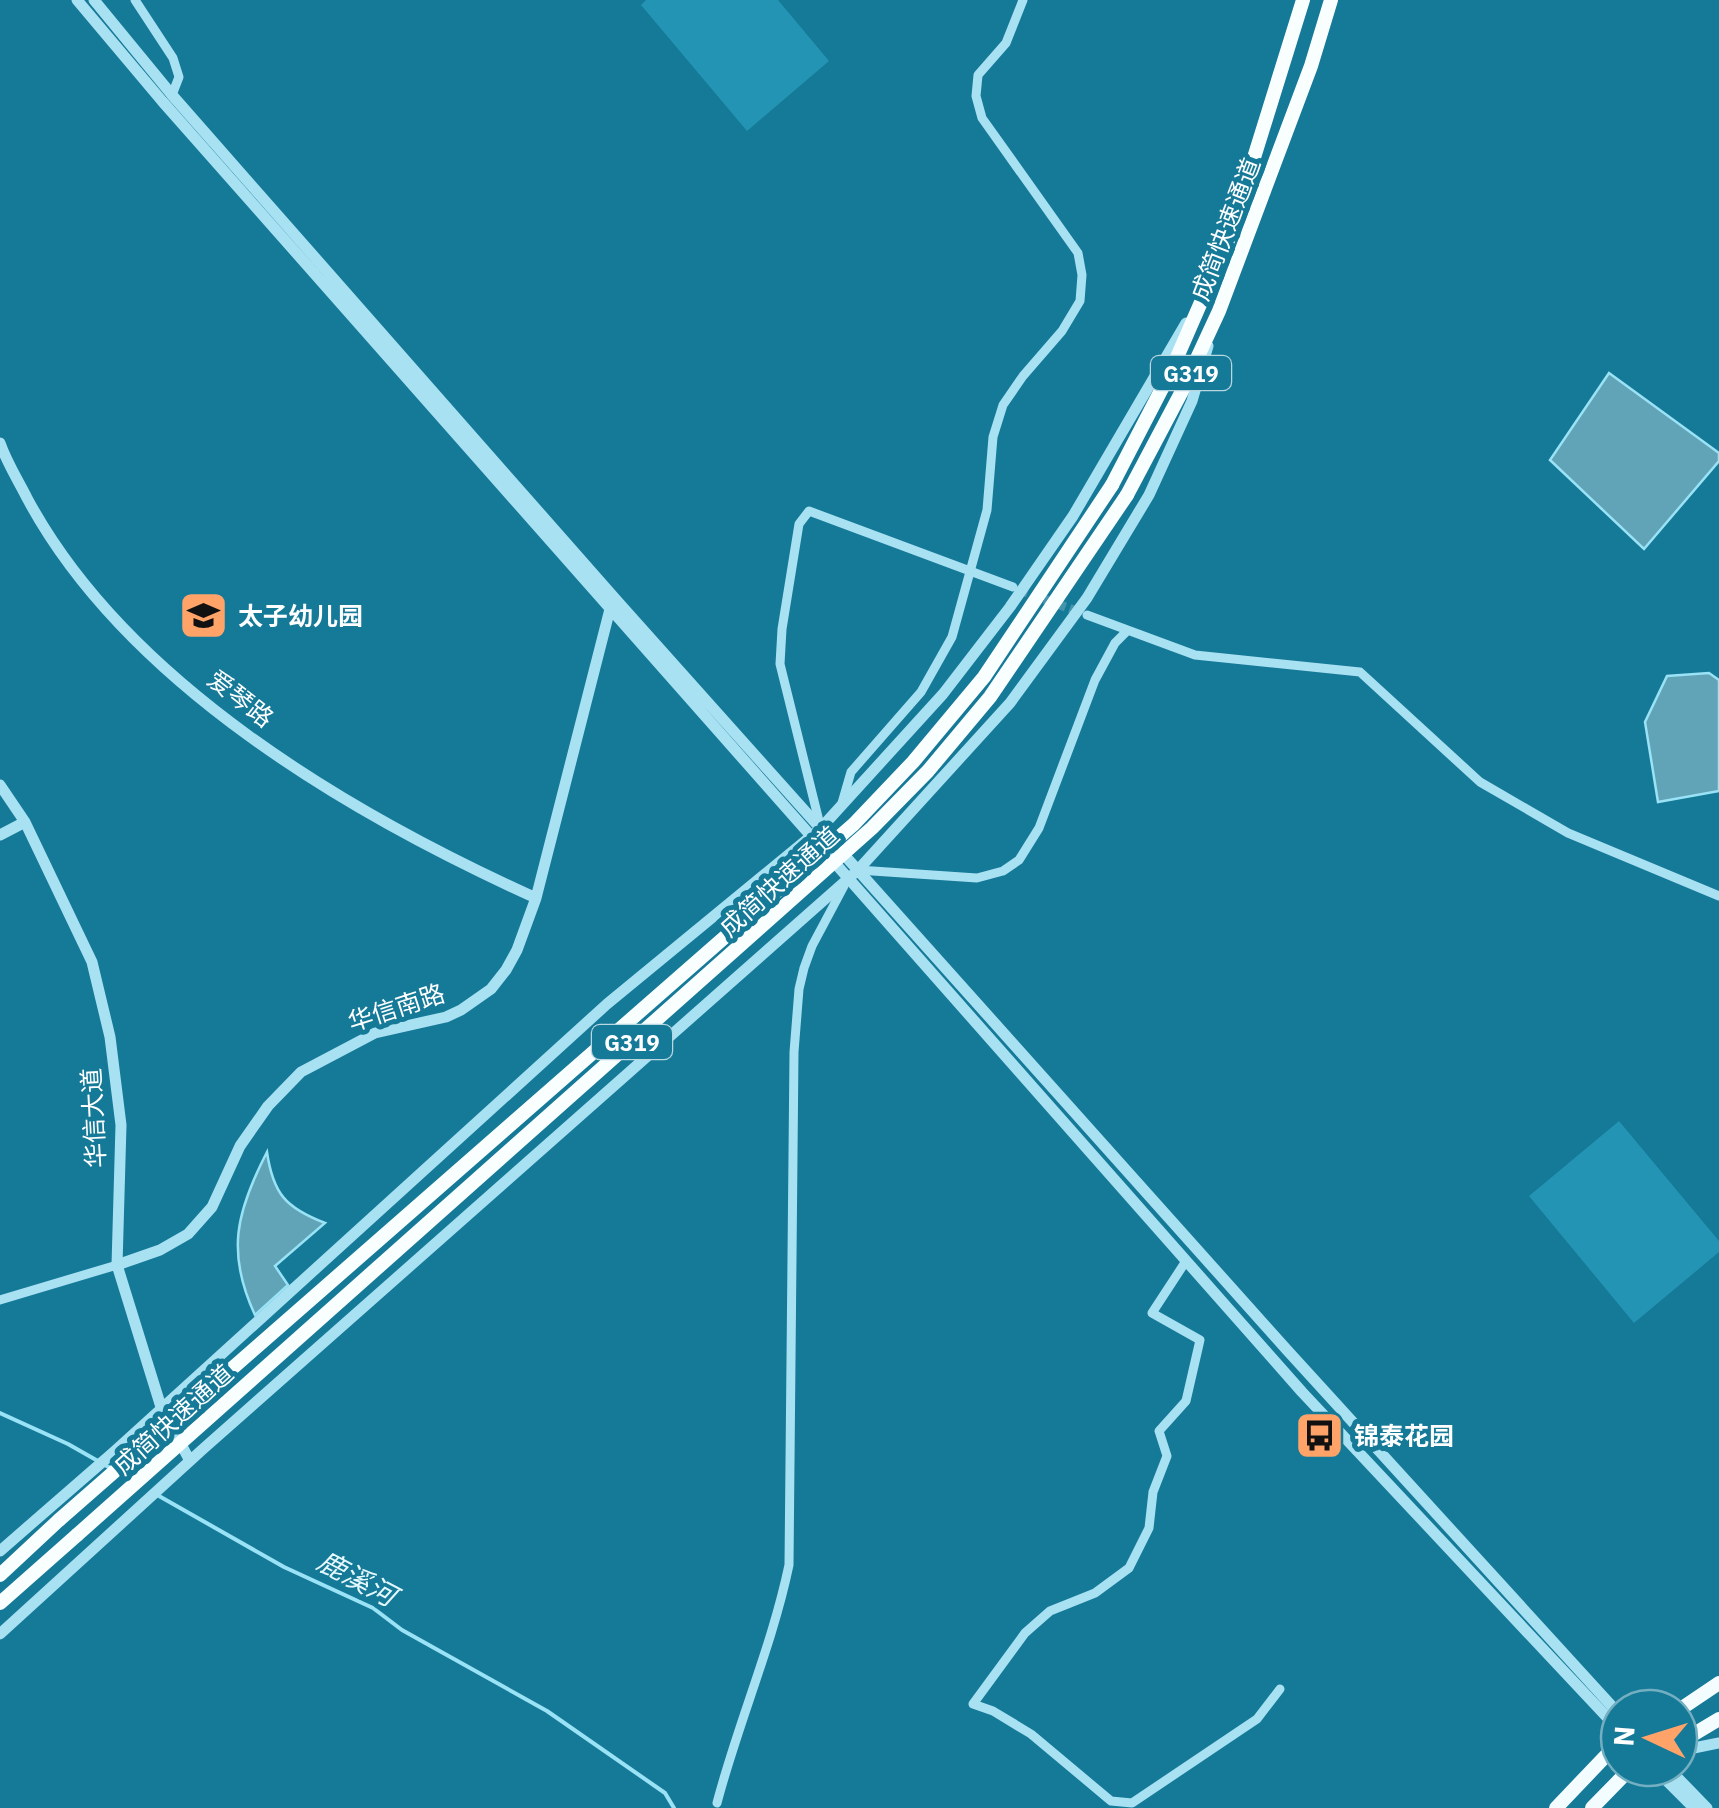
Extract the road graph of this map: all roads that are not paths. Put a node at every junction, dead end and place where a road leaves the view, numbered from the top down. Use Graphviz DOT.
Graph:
graph roads {
  1 [pos="77,0"];
  2 [pos="94,0"];
  3 [pos="135,0"];
  4 [pos="1022,0"];
  5 [pos="1303,0"];
  6 [pos="1331,0"];
  7 [pos="172,95"];
  8 [pos="1213,276"];
  9 [pos="1219,311"];
  10 [pos="0,443"];
  11 [pos="972,573"];
  12 [pos="1013,587"];
  13 [pos="614,606"];
  14 [pos="1087,615"];
  15 [pos="1126,632"];
  16 [pos="0,785"];
  17 [pos="842,804"];
  18 [pos="25,822"];
  19 [pos="816,833"];
  20 [pos="0,835"];
  21 [pos="853,875"];
  22 [pos="1719,896"];
  23 [pos="536,898"];
  24 [pos="1186,1262"];
  25 [pos="117,1265"];
  26 [pos="0,1300"];
  27 [pos="161,1407"];
  28 [pos="190,1460"];
  29 [pos="0,1550"];
  30 [pos="0,1575"];
  31 [pos="0,1604"];
  32 [pos="0,1634"];
  33 [pos="1280,1688"];
  34 [pos="1599,1692"];
  35 [pos="1599,1709"];
  36 [pos="1599,1763"];
  37 [pos="1612,1788"];
  38 [pos="1674,1788"];
  39 [pos="1687,1788"];
  40 [pos="717,1803"];
  41 [pos="1556,1808"];
  42 [pos="1592,1808"];
  43 [pos="1694,1808"];
  44 [pos="1706,1808"];
  1 -- 13 [label="street"];
  2 -- 7 [label="street"];
  3 -- 7 [label="street"];
  4 -- 11 [label="street"];
  5 -- 8 [label="highway, 成简快速通道 / G319"];
  6 -- 9 [label="highway, 成简快速通道 / G319"];
  7 -- 13 [label="street"];
  8 -- 17 [label="street"];
  8 -- 30 [label="highway, 成简快速通道 / G319, bridge"];
  9 -- 21 [label="street"];
  9 -- 31 [label="highway, 成简快速通道 / G319, bridge"];
  10 -- 23 [label="street, 爱琴路"];
  11 -- 12 [label="street"];
  11 -- 17 [label="street"];
  11 -- 19 [label="street"];
  13 -- 19 [label="street"];
  13 -- 23 [label="street, 华信南路"];
  14 -- 15 [label="street"];
  15 -- 21 [label="street"];
  15 -- 22 [label="street"];
  16 -- 18 [label="street, 华信大道"];
  17 -- 19 [label="street"];
  18 -- 20 [label="street"];
  18 -- 25 [label="street, 华信大道"];
  19 -- 21 [label="street"];
  19 -- 27 [label="street"];
  21 -- 24 [label="street"];
  21 -- 28 [label="street"];
  21 -- 34 [label="street"];
  21 -- 40 [label="street"];
  23 -- 25 [label="street, 华信南路"];
  24 -- 33 [label="street"];
  24 -- 35 [label="street"];
  25 -- 26 [label="street"];
  25 -- 27 [label="street, 华信大道"];
  27 -- 28 [label="street, 华信大道"];
  27 -- 29 [label="street"];
  28 -- 32 [label="street"];
  36 -- 41 [label="main road"];
  37 -- 42 [label="main road"];
  38 -- 43 [label="street"];
  39 -- 44 [label="street"];
}
